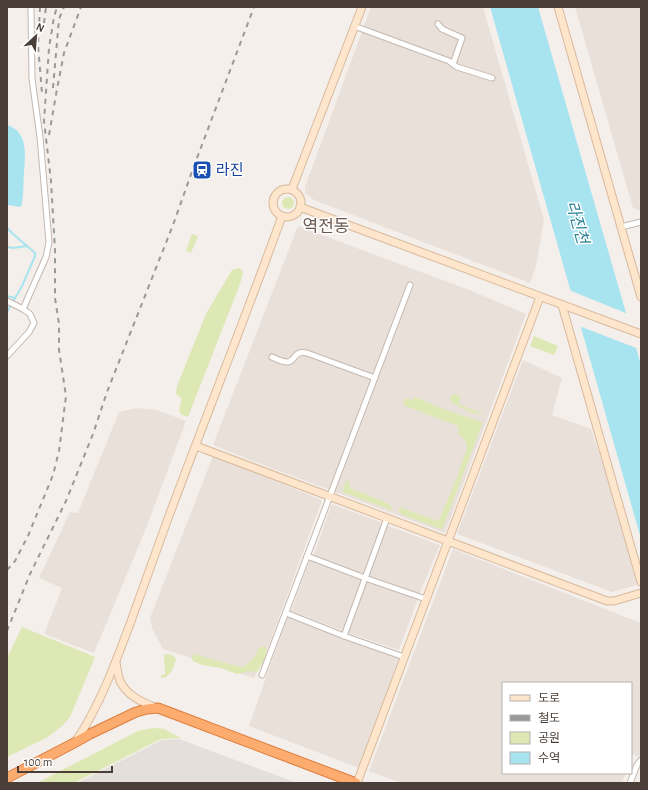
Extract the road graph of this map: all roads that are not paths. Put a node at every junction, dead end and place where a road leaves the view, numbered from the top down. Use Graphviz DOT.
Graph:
graph roads {
  1 [pos="31,7"];
  2 [pos="362,7"];
  3 [pos="558,7"];
  4 [pos="438,24"];
  5 [pos="354,26"];
  6 [pos="453,64"];
  7 [pos="492,78"];
  8 [pos="292,189"];
  9 [pos="300,207"];
  10 [pos="282,216"];
  11 [pos="641,222"];
  12 [pos="621,227"];
  13 [pos="410,285"];
  14 [pos="540,297"];
  15 [pos="641,297"];
  16 [pos="7,301"];
  17 [pos="562,305"];
  18 [pos="23,309"];
  19 [pos="639,334"];
  20 [pos="7,356"];
  21 [pos="272,357"];
  22 [pos="375,378"];
  23 [pos="196,446"];
  24 [pos="330,496"];
  25 [pos="387,518"];
  26 [pos="448,541"];
  27 [pos="308,556"];
  28 [pos="365,578"];
  29 [pos="641,582"];
  30 [pos="641,593"];
  31 [pos="426,599"];
  32 [pos="286,613"];
  33 [pos="344,636"];
  34 [pos="404,657"];
  35 [pos="116,662"];
  36 [pos="262,675"];
  37 [pos="158,708"];
  38 [pos="74,743"];
  39 [pos="641,760"];
  40 [pos="7,778"];
  41 [pos="356,783"];
  42 [pos="630,783"];
  1 -- 18 [label="street"];
  2 -- 5 [label="street"];
  3 -- 12 [label="street"];
  4 -- 6 [label="street"];
  5 -- 6 [label="street"];
  5 -- 8 [label="street"];
  6 -- 7 [label="street"];
  8 -- 9 [label="street"];
  8 -- 10 [label="street"];
  9 -- 10 [label="street"];
  9 -- 14 [label="street"];
  10 -- 23 [label="street"];
  11 -- 12 [label="street"];
  12 -- 15 [label="street"];
  13 -- 22 [label="street"];
  14 -- 17 [label="street"];
  14 -- 26 [label="street"];
  16 -- 18 [label="street"];
  17 -- 19 [label="street"];
  17 -- 29 [label="street"];
  18 -- 20 [label="street"];
  21 -- 22 [label="street"];
  22 -- 24 [label="street"];
  23 -- 24 [label="street"];
  23 -- 35 [label="street"];
  24 -- 25 [label="street"];
  24 -- 27 [label="street"];
  25 -- 26 [label="street"];
  25 -- 28 [label="street"];
  26 -- 30 [label="street"];
  26 -- 31 [label="street"];
  27 -- 28 [label="street"];
  27 -- 32 [label="street"];
  28 -- 31 [label="street"];
  28 -- 33 [label="street"];
  31 -- 34 [label="street"];
  32 -- 33 [label="street"];
  32 -- 36 [label="street"];
  33 -- 34 [label="street"];
  34 -- 41 [label="street"];
  35 -- 37 [label="street"];
  35 -- 38 [label="street"];
  37 -- 38 [label="highway"];
  37 -- 41 [label="highway"];
  38 -- 40 [label="highway"];
  39 -- 42 [label="street"];
}
